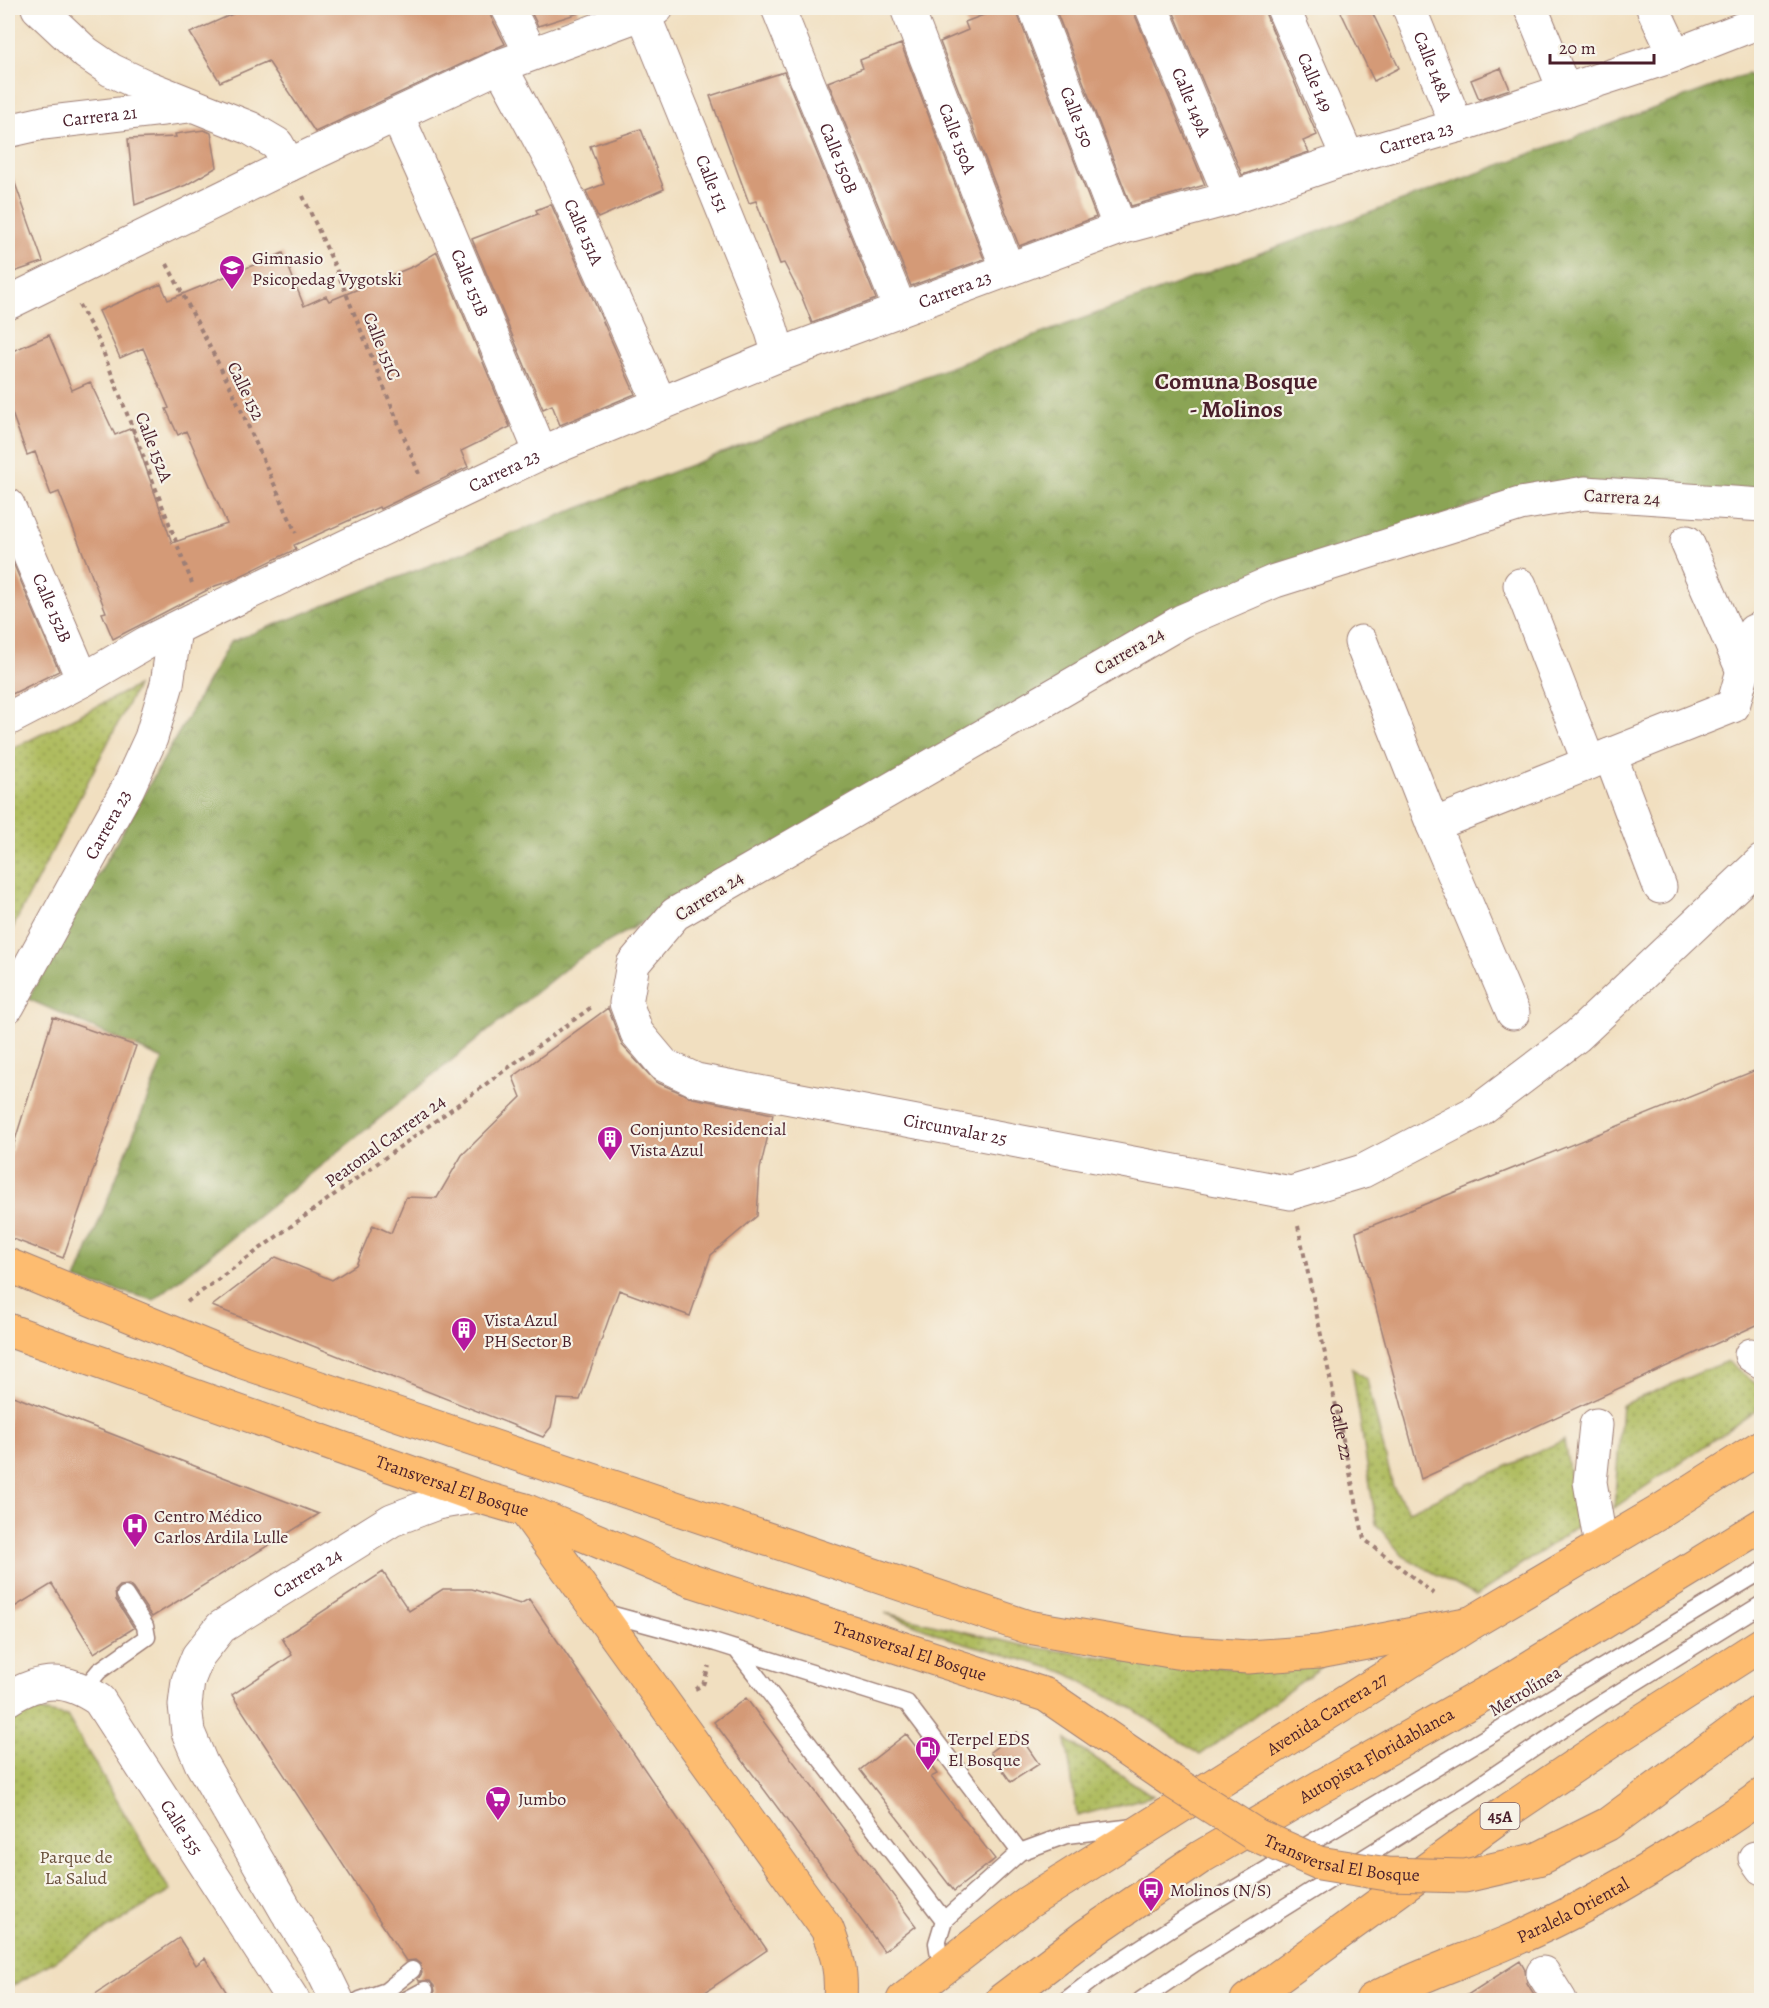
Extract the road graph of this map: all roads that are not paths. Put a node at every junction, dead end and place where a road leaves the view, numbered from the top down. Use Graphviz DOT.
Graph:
graph roads {
  1 [pos="38,8"];
  2 [pos="508,8"];
  3 [pos="777,8"];
  4 [pos="907,8"];
  5 [pos="1035,8"];
  6 [pos="1152,8"];
  7 [pos="1283,8"];
  8 [pos="1409,8"];
  9 [pos="1531,8"];
  10 [pos="1653,8"];
  11 [pos="650,10"];
  12 [pos="1761,21"];
  13 [pos="531,53"];
  14 [pos="1676,55"];
  15 [pos="501,66"];
  16 [pos="1565,91"];
  17 [pos="193,105"];
  18 [pos="397,115"];
  19 [pos="1458,126"];
  20 [pos="8,130"];
  21 [pos="1348,158"];
  22 [pos="289,165"];
  23 [pos="1232,198"];
  24 [pos="1120,228"];
  25 [pos="1008,270"];
  26 [pos="8,303"];
  27 [pos="900,309"];
  28 [pos="779,355"];
  29 [pos="660,403"];
  30 [pos="540,453"];
  31 [pos="8,505"];
  32 [pos="1761,505"];
  33 [pos="1687,542"];
  34 [pos="1520,585"];
  35 [pos="1761,628"];
  36 [pos="175,629"];
  37 [pos="1360,642"];
  38 [pos="1743,671"];
  39 [pos="83,680"];
  40 [pos="8,719"];
  41 [pos="1599,759"];
  42 [pos="1433,825"];
  43 [pos="1761,861"];
  44 [pos="1660,887"];
  45 [pos="8,1006"];
  46 [pos="1513,1013"];
  47 [pos="637,1033"];
  48 [pos="8,1265"];
  49 [pos="8,1330"];
  50 [pos="1596,1425"];
  51 [pos="1761,1446"];
  52 [pos="477,1496"];
  53 [pos="525,1510"];
  54 [pos="1761,1525"];
  55 [pos="1601,1546"];
  56 [pos="1761,1571"];
  57 [pos="125,1595"];
  58 [pos="1761,1604"];
  59 [pos="598,1611"];
  60 [pos="1471,1623"];
  61 [pos="1761,1644"];
  62 [pos="736,1649"];
  63 [pos="84,1689"];
  64 [pos="8,1699"];
  65 [pos="1761,1710"];
  66 [pos="1756,1802"];
  67 [pos="1152,1824"];
  68 [pos="1020,1852"];
  69 [pos="944,1920"];
  70 [pos="941,1968"];
  71 [pos="412,1970"];
  72 [pos="1543,1973"];
  73 [pos="425,1990"];
  74 [pos="346,2000"];
  75 [pos="293,2001"];
  76 [pos="406,2001"];
  77 [pos="840,2001"];
  78 [pos="903,2001"];
  79 [pos="1002,2001"];
  80 [pos="1066,2001"];
  81 [pos="1142,2001"];
  82 [pos="1247,2001"];
  83 [pos="1372,2001"];
  84 [pos="1560,2001"];
  1 -- 17 [label="street"];
  2 -- 13 [label="street"];
  3 -- 27 [label="street, Calle 150B"];
  4 -- 25 [label="street, Calle 150A"];
  5 -- 24 [label="street, Calle 150"];
  6 -- 23 [label="street, Calle 149A"];
  7 -- 21 [label="street, Calle 149"];
  8 -- 19 [label="street, Calle 148A"];
  9 -- 16 [label="street"];
  10 -- 14 [label="street"];
  11 -- 13 [label="street"];
  11 -- 28 [label="street, Calle 151"];
  12 -- 14 [label="street, Carrera 23"];
  13 -- 15 [label="street"];
  14 -- 16 [label="street, Carrera 23"];
  15 -- 18 [label="street"];
  15 -- 29 [label="street, Calle 151A"];
  16 -- 19 [label="street, Carrera 23"];
  17 -- 20 [label="street, Carrera 21"];
  17 -- 22 [label="street"];
  18 -- 22 [label="street"];
  18 -- 30 [label="street, Calle 151B"];
  19 -- 21 [label="street, Carrera 23"];
  21 -- 23 [label="street, Carrera 23"];
  22 -- 26 [label="street"];
  23 -- 24 [label="street, Carrera 23"];
  24 -- 25 [label="street, Carrera 23"];
  25 -- 27 [label="street, Carrera 23"];
  27 -- 28 [label="street, Carrera 23"];
  28 -- 29 [label="street, Carrera 23"];
  29 -- 30 [label="street, Carrera 23"];
  30 -- 36 [label="street, Carrera 23"];
  31 -- 39 [label="street, Calle 152B"];
  32 -- 47 [label="street, Carrera 24"];
  33 -- 38 [label="street"];
  34 -- 41 [label="street"];
  35 -- 38 [label="street"];
  36 -- 39 [label="street, Carrera 23"];
  36 -- 45 [label="street, Carrera 23"];
  37 -- 42 [label="street"];
  38 -- 41 [label="street"];
  39 -- 40 [label="street, Carrera 23"];
  41 -- 42 [label="street"];
  41 -- 44 [label="street"];
  42 -- 46 [label="street"];
  43 -- 47 [label="street, Circunvalar 25"];
  48 -- 60 [label="main road"];
  49 -- 52 [label="main road, Transversal El Bosque"];
  50 -- 55 [label="street"];
  51 -- 55 [label="main road, Avenida Carrera 27"];
  52 -- 53 [label="main road, Transversal El Bosque"];
  52 -- 74 [label="street, Carrera 24"];
  53 -- 59 [label="main road"];
  53 -- 65 [label="main road, Transversal El Bosque, bridge"];
  54 -- 79 [label="main road, Autopista Floridablanca"];
  55 -- 60 [label="main road, Avenida Carrera 27"];
  56 -- 80 [label="lane, Metrolínea"];
  57 -- 63 [label="lane"];
  58 -- 81 [label="lane"];
  59 -- 62 [label="lane"];
  59 -- 77 [label="main road"];
  60 -- 67 [label="main road, Avenida Carrera 27"];
  61 -- 82 [label="main road, 45A"];
  62 -- 68 [label="lane"];
  62 -- 69 [label="lane"];
  63 -- 64 [label="street"];
  63 -- 75 [label="street, Calle 155"];
  66 -- 83 [label="main road, Paralela Oriental"];
  67 -- 68 [label="lane"];
  67 -- 70 [label="main road, Avenida Carrera 27"];
  68 -- 69 [label="lane"];
  69 -- 70 [label="lane"];
  70 -- 78 [label="main road, Avenida Carrera 27"];
  71 -- 74 [label="lane"];
  72 -- 84 [label="street"];
  73 -- 76 [label="lane"];
}
